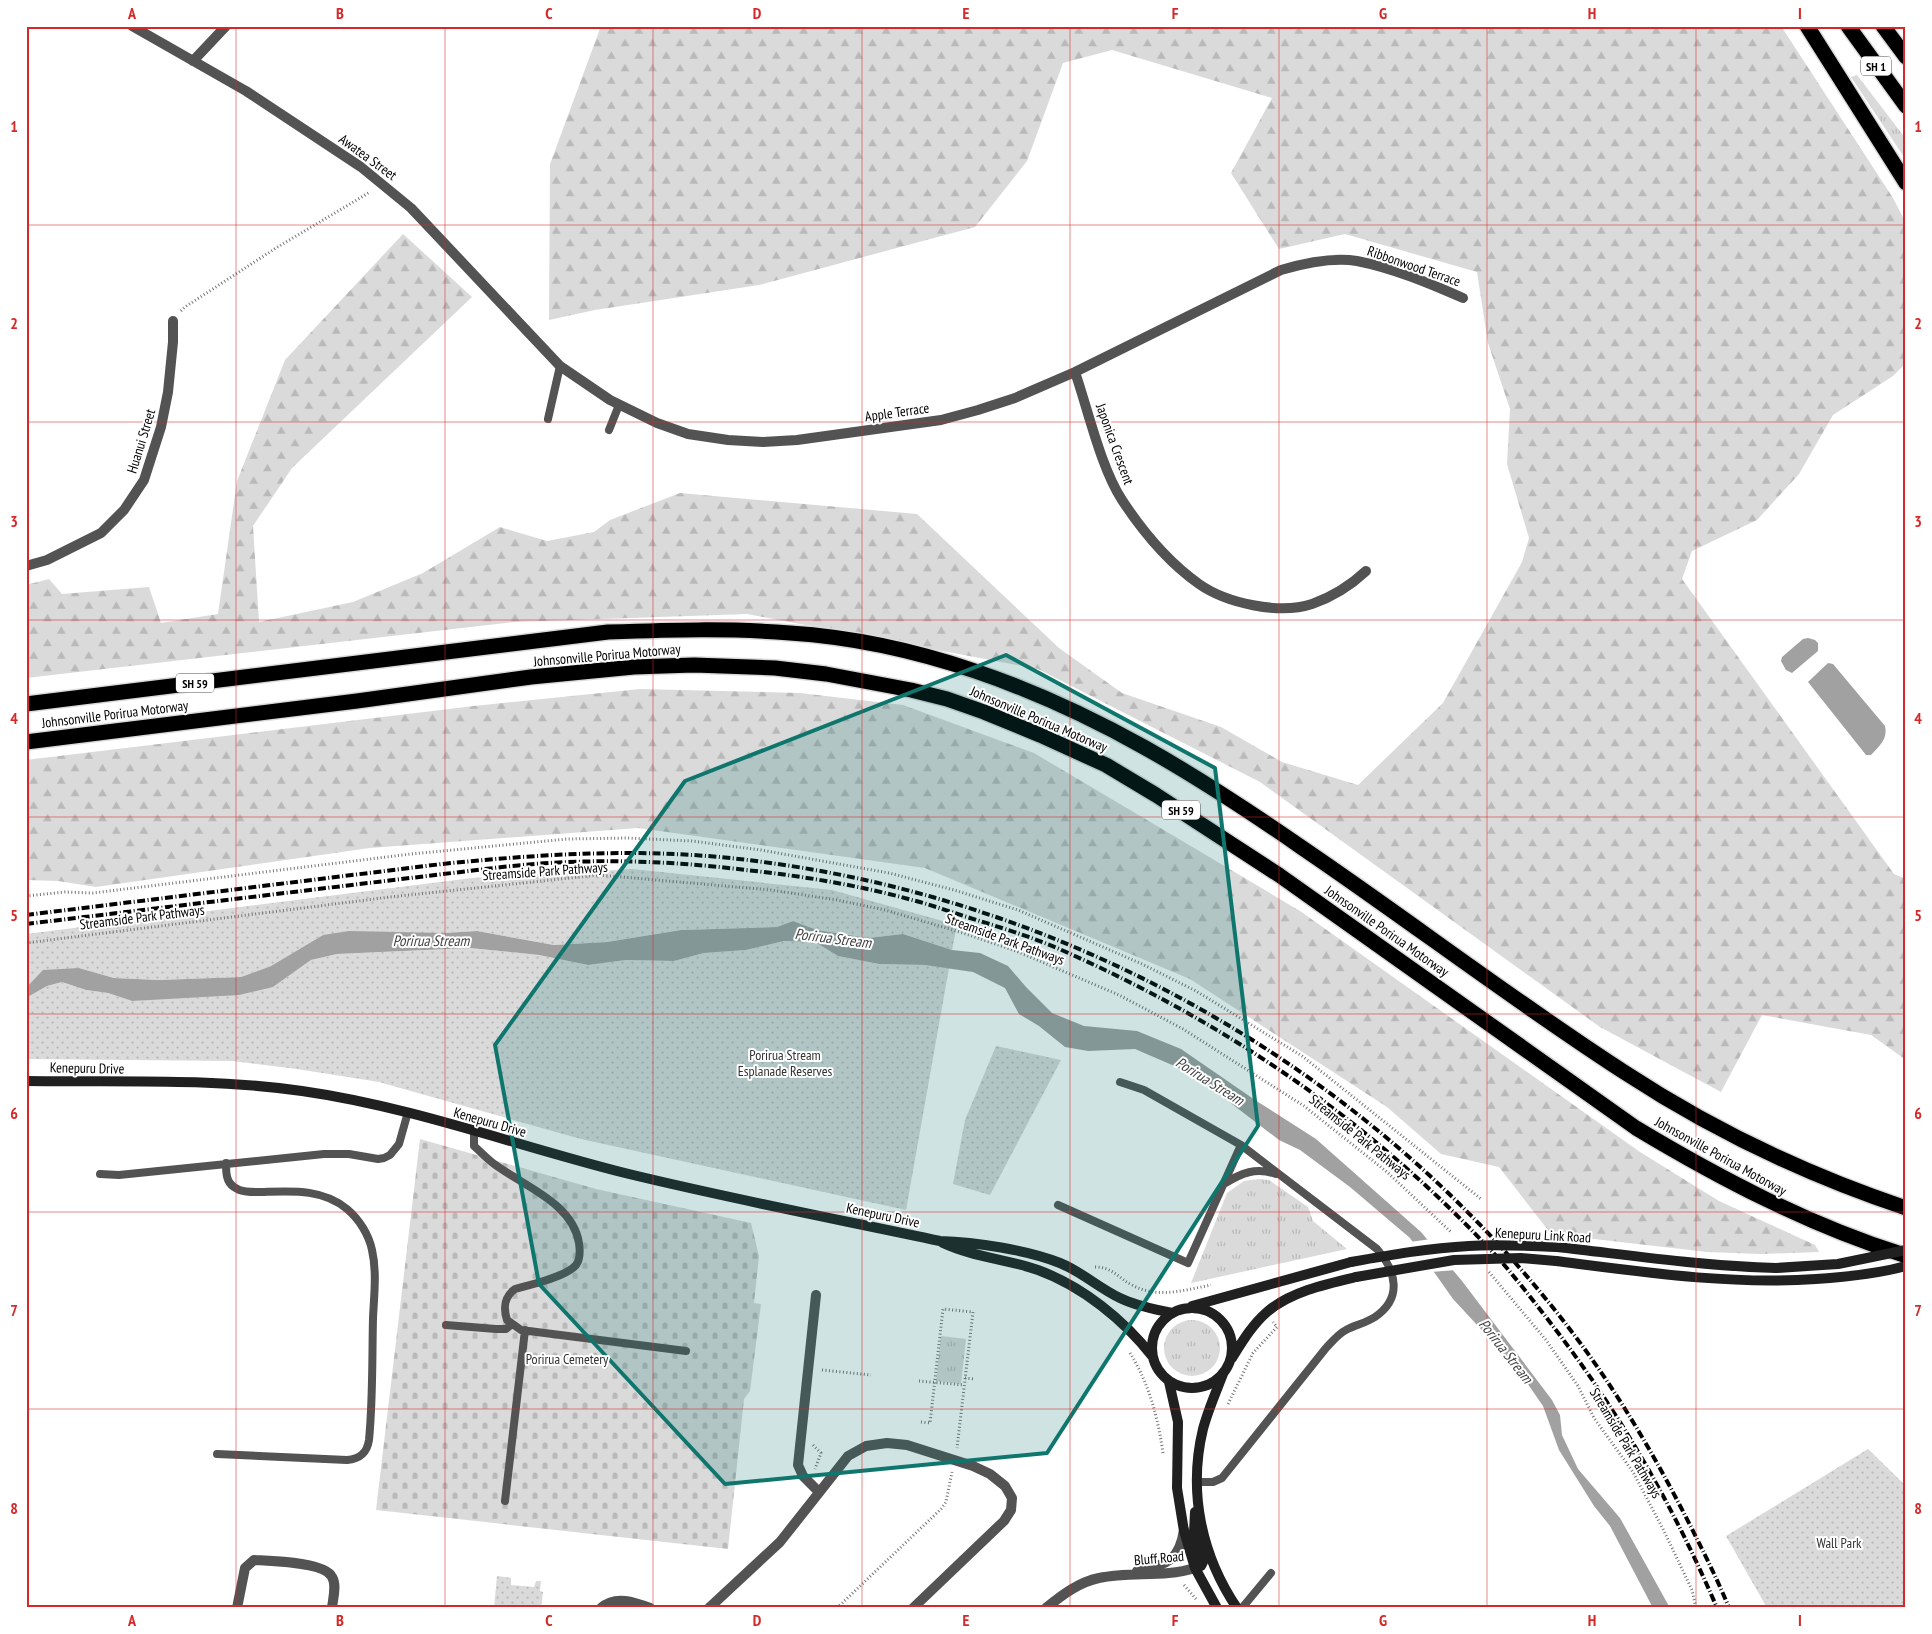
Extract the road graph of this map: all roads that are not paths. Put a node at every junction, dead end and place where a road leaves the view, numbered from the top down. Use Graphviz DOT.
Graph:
graph roads {
  1 [pos="132,26"];
  2 [pos="226,26"];
  3 [pos="1807,26"];
  4 [pos="1848,26"];
  5 [pos="1883,26"];
  6 [pos="1906,57"];
  7 [pos="194,60"];
  8 [pos="1906,106"];
  9 [pos="1906,183"];
  10 [pos="1242,289"];
  11 [pos="1463,298"];
  12 [pos="173,321"];
  13 [pos="550,357"];
  14 [pos="560,366"];
  15 [pos="1075,372"];
  16 [pos="619,405"];
  17 [pos="548,419"];
  18 [pos="609,430"];
  19 [pos="26,566"];
  20 [pos="1366,571"];
  21 [pos="26,704"];
  22 [pos="26,742"];
  23 [pos="26,1081"];
  24 [pos="1120,1082"];
  25 [pos="408,1112"];
  26 [pos="474,1131"];
  27 [pos="1241,1145"];
  28 [pos="226,1163"];
  29 [pos="100,1174"];
  30 [pos="1283,1176"];
  31 [pos="1223,1184"];
  32 [pos="1058,1205"];
  33 [pos="1906,1208"];
  34 [pos="940,1241"];
  35 [pos="1906,1250"];
  36 [pos="1906,1255"];
  37 [pos="1906,1266"];
  38 [pos="816,1295"];
  39 [pos="1184,1308"];
  40 [pos="1172,1313"];
  41 [pos="512,1324"];
  42 [pos="446,1325"];
  43 [pos="525,1330"];
  44 [pos="686,1351"];
  45 [pos="1152,1356"];
  46 [pos="1232,1358"];
  47 [pos="1223,1374"];
  48 [pos="1169,1382"];
  49 [pos="218,1454"];
  50 [pos="1197,1482"];
  51 [pos="819,1492"];
  52 [pos="1197,1496"];
  53 [pos="505,1501"];
  54 [pos="1184,1530"];
  55 [pos="1195,1568"];
  56 [pos="1271,1573"];
  57 [pos="1124,1575"];
  58 [pos="237,1608"];
  59 [pos="332,1608"];
  60 [pos="601,1608"];
  61 [pos="650,1608"];
  62 [pos="709,1608"];
  63 [pos="913,1608"];
  64 [pos="1046,1608"];
  65 [pos="1217,1608"];
  66 [pos="1236,1608"];
  67 [pos="1242,1608"];
  1 -- 7 [label="street, Awatea Street"];
  2 -- 7 [label="street"];
  3 -- 9 [label="highway"];
  4 -- 8 [label="highway, SH 1"];
  5 -- 6 [label="highway, SH 1"];
  7 -- 13 [label="street, Awatea Street"];
  10 -- 11 [label="street, Ribbonwood Terrace"];
  10 -- 15 [label="street, Apple Terrace"];
  12 -- 19 [label="street, Huanui Street"];
  13 -- 14 [label="street, Apple Terrace"];
  14 -- 16 [label="street, Apple Terrace"];
  14 -- 17 [label="lane"];
  15 -- 16 [label="street, Apple Terrace"];
  15 -- 20 [label="street, Japonica Crescent"];
  16 -- 18 [label="lane"];
  21 -- 33 [label="highway, Johnsonville Porirua Motorway / SH 59"];
  22 -- 36 [label="highway, Johnsonville Porirua Motorway / SH 59"];
  23 -- 25 [label="main road, Kenepuru Drive"];
  24 -- 27 [label="lane"];
  25 -- 26 [label="main road, Kenepuru Drive"];
  25 -- 28 [label="lane"];
  26 -- 34 [label="main road, Kenepuru Drive"];
  26 -- 41 [label="lane"];
  27 -- 30 [label="lane"];
  27 -- 31 [label="lane"];
  28 -- 29 [label="lane"];
  28 -- 49 [label="lane"];
  30 -- 31 [label="lane"];
  30 -- 50 [label="lane"];
  31 -- 32 [label="lane"];
  34 -- 40 [label="main road, Kenepuru Drive"];
  34 -- 45 [label="main road, Kenepuru Drive"];
  35 -- 39 [label="main road, Kenepuru Link Road, bridge"];
  37 -- 46 [label="main road, Kenepuru Link Road, bridge"];
  38 -- 51 [label="street"];
  39 -- 40 [label="main road"];
  39 -- 46 [label="main road"];
  40 -- 45 [label="main road"];
  41 -- 42 [label="lane"];
  41 -- 43 [label="lane"];
  43 -- 44 [label="lane"];
  43 -- 53 [label="lane"];
  45 -- 48 [label="main road"];
  46 -- 47 [label="main road"];
  47 -- 48 [label="main road"];
  47 -- 50 [label="main road"];
  48 -- 54 [label="main road"];
  50 -- 52 [label="main road"];
  51 -- 62 [label="street"];
  51 -- 63 [label="street"];
  52 -- 55 [label="main road"];
  52 -- 66 [label="main road"];
  54 -- 55 [label="main road"];
  54 -- 57 [label="street, Bluff Road"];
  55 -- 57 [label="street, Bluff Road"];
  55 -- 65 [label="main road"];
  56 -- 67 [label="lane"];
  57 -- 64 [label="street, Bluff Road"];
  58 -- 59 [label="street"];
  60 -- 61 [label="street"];
}
